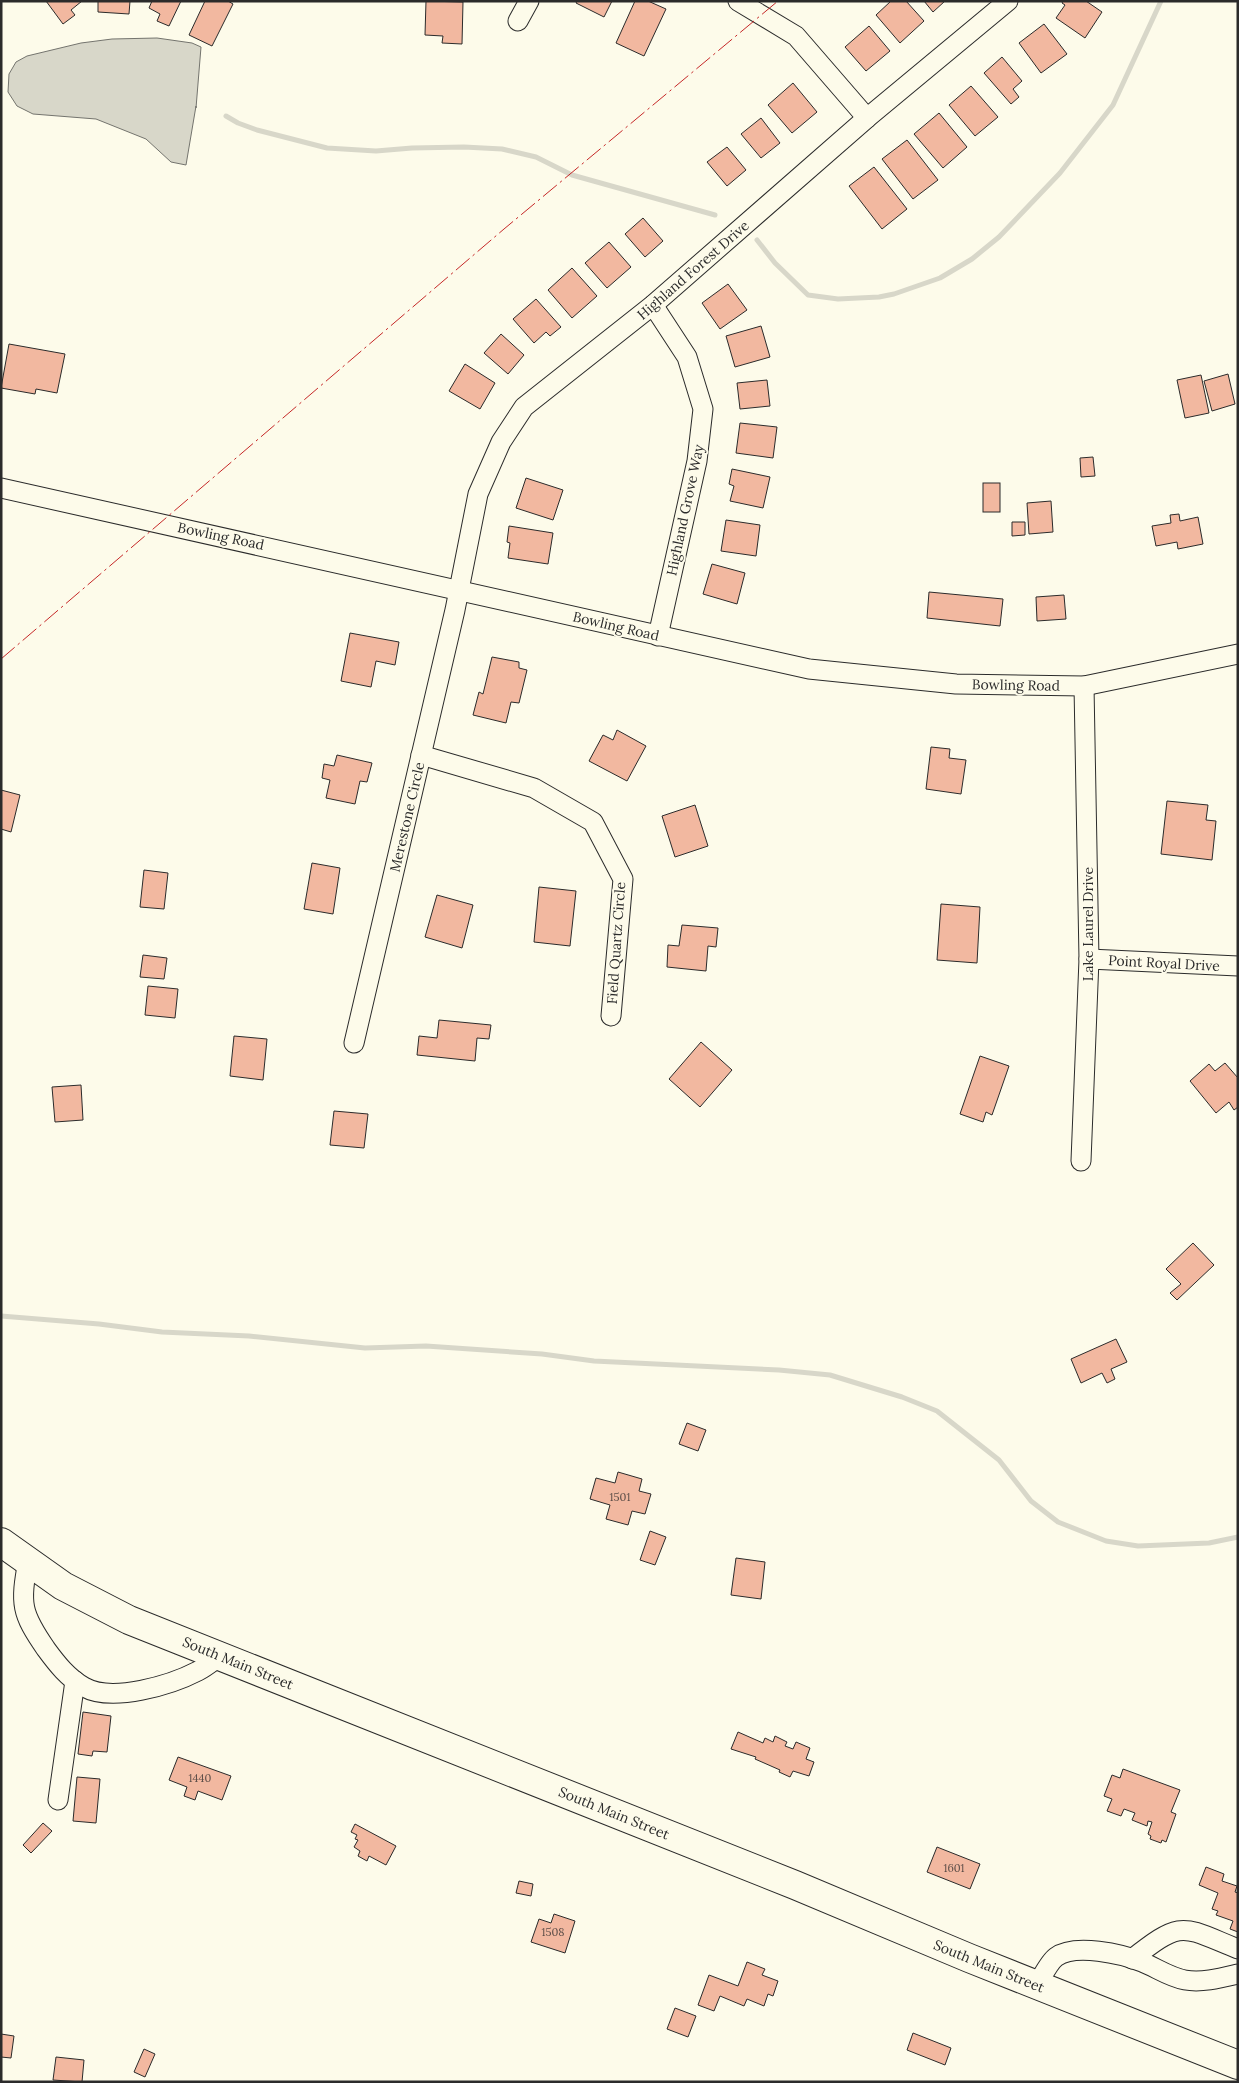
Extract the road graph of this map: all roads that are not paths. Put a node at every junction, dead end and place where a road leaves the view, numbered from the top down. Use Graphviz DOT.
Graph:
graph roads {
  1 [pos="529,1"];
  2 [pos="738,1"];
  3 [pos="1008,1"];
  4 [pos="518,22"];
  5 [pos="867,118"];
  6 [pos="653,305"];
  7 [pos="1,488"];
  8 [pos="458,590"];
  9 [pos="658,636"];
  10 [pos="1238,654"];
  11 [pos="1084,686"];
  12 [pos="421,756"];
  13 [pos="1089,959"];
  14 [pos="1238,966"];
  15 [pos="611,1016"];
  16 [pos="354,1043"];
  17 [pos="1081,1161"];
  18 [pos="1,1542"];
  19 [pos="28,1560"];
  20 [pos="220,1656"];
  21 [pos="75,1681"];
  22 [pos="58,1800"];
  23 [pos="1238,1949"];
  24 [pos="1132,1959"];
  25 [pos="1238,1974"];
  26 [pos="1037,1985"];
  27 [pos="1238,2065"];
  1 -- 4 [label="street"];
  2 -- 5 [label="street"];
  3 -- 5 [label="street, Highland Forest Drive"];
  5 -- 6 [label="street, Highland Forest Drive"];
  6 -- 8 [label="street, Highland Forest Drive"];
  6 -- 9 [label="street, Highland Grove Way"];
  7 -- 8 [label="street, Bowling Road"];
  8 -- 9 [label="street, Bowling Road"];
  8 -- 12 [label="street, Merestone Circle"];
  9 -- 11 [label="street, Bowling Road"];
  10 -- 11 [label="street, Bowling Road"];
  11 -- 13 [label="street, Lake Laurel Drive"];
  12 -- 15 [label="street, Field Quartz Circle"];
  12 -- 16 [label="street, Merestone Circle"];
  13 -- 14 [label="street, Point Royal Drive"];
  13 -- 17 [label="street, Lake Laurel Drive"];
  18 -- 19 [label="highway, South Main Street"];
  19 -- 20 [label="highway, South Main Street"];
  19 -- 21 [label="street"];
  20 -- 21 [label="street"];
  20 -- 26 [label="highway, South Main Street"];
  21 -- 22 [label="street"];
  23 -- 24 [label="street"];
  24 -- 25 [label="street"];
  24 -- 26 [label="street"];
  26 -- 27 [label="highway, South Main Street"];
}
